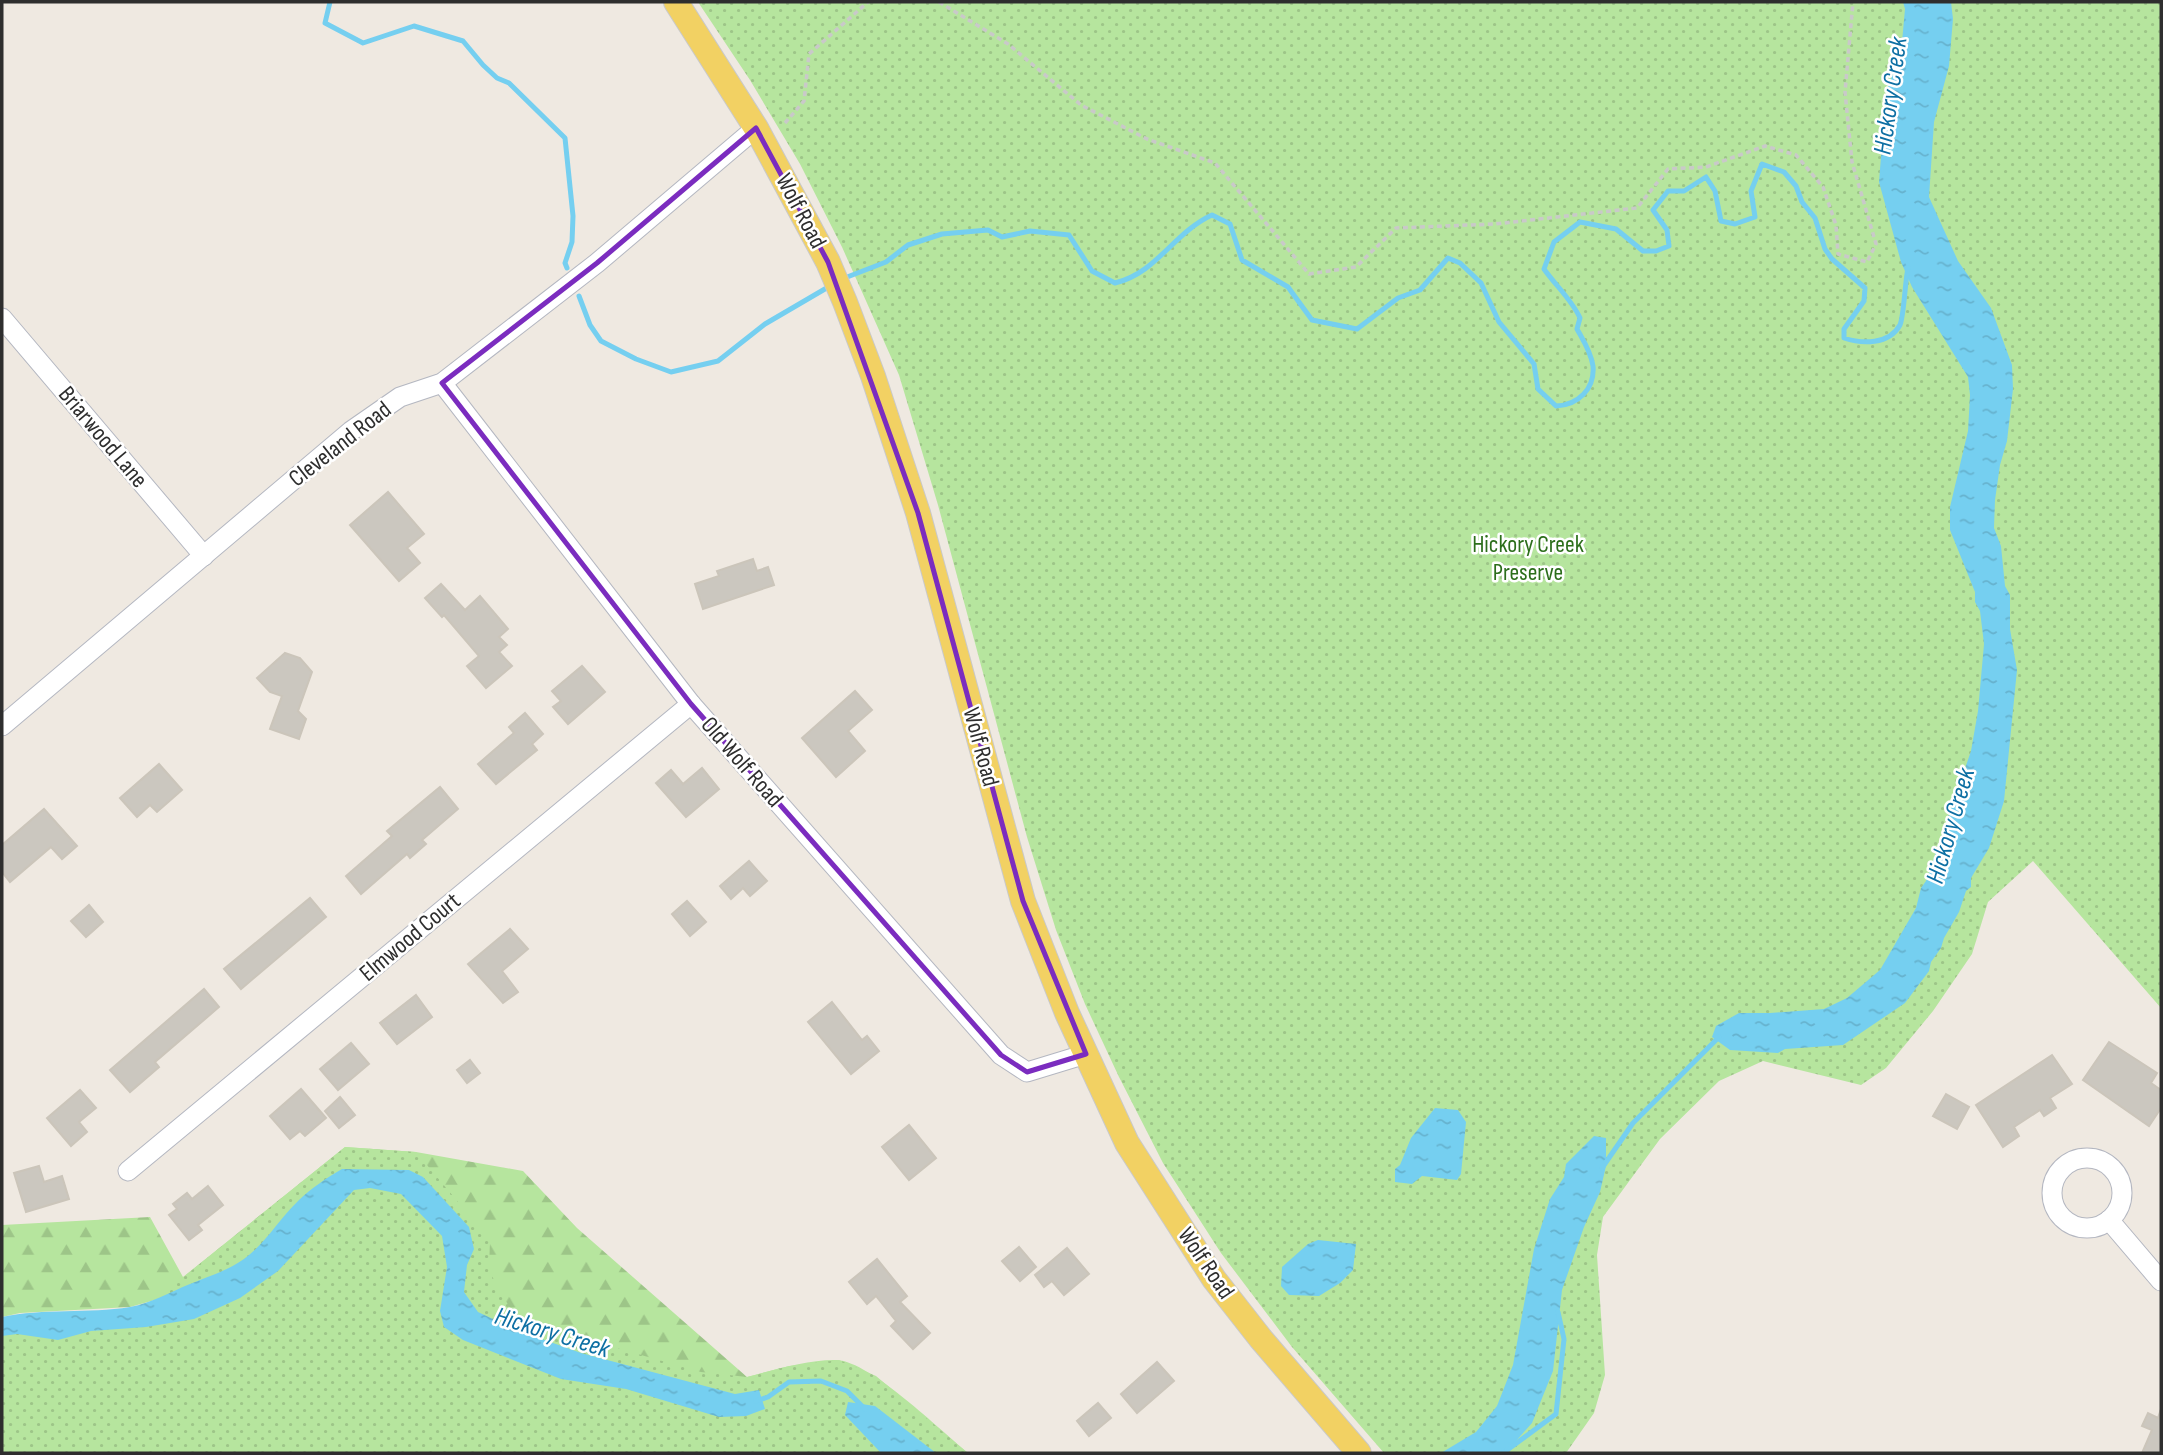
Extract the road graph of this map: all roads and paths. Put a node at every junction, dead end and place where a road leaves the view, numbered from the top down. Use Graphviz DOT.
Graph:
graph roads {
  1 [pos="676,2"];
  2 [pos="868,2"];
  3 [pos="939,2"];
  4 [pos="1853,2"];
  5 [pos="785,124"];
  6 [pos="756,128"];
  7 [pos="2,318"];
  8 [pos="442,383"];
  9 [pos="204,555"];
  10 [pos="691,704"];
  11 [pos="2,726"];
  12 [pos="1086,1054"];
  13 [pos="128,1171"];
  14 [pos="2109,1220"];
  15 [pos="2161,1281"];
  16 [pos="1359,1453"];
  1 -- 6 [label="main road, Wolf Road"];
  2 -- 5 [label="path"];
  3 -- 4 [label="path"];
  6 -- 8 [label="street, Cleveland Road"];
  6 -- 12 [label="main road, Wolf Road"];
  7 -- 9 [label="street, Briarwood Lane"];
  8 -- 9 [label="street, Cleveland Road"];
  8 -- 10 [label="street, Old Wolf Road"];
  9 -- 11 [label="street, Cleveland Road"];
  10 -- 12 [label="street, Old Wolf Road"];
  10 -- 13 [label="street, Elmwood Court"];
  12 -- 16 [label="main road, Wolf Road"];
  14 -- 15 [label="street"];
}
